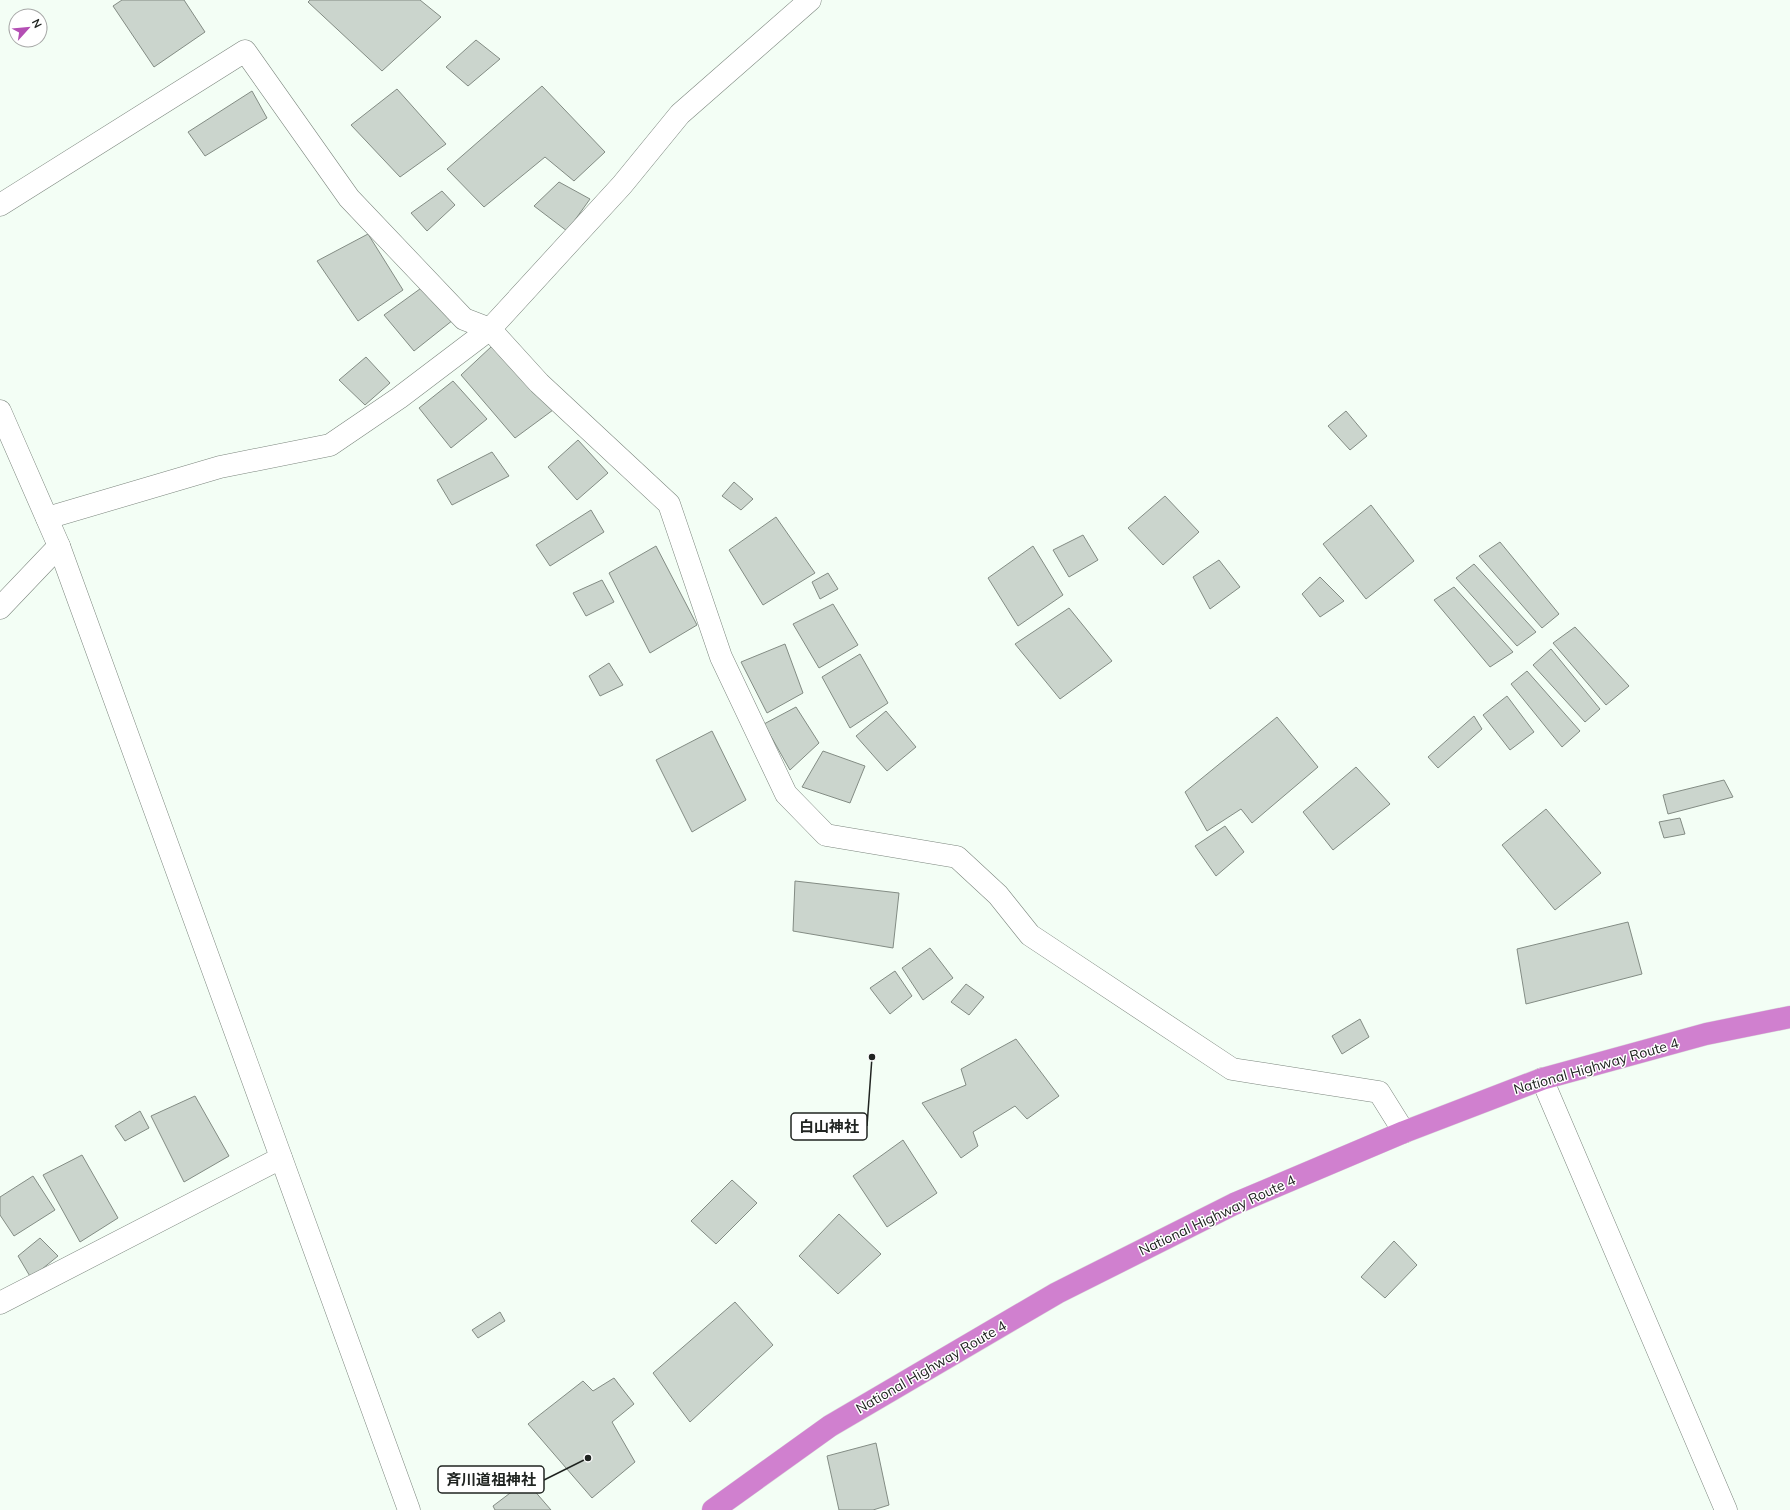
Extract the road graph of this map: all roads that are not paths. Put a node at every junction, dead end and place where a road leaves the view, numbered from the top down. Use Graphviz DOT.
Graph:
graph roads {
  1 [pos="810,0"];
  2 [pos="0,205"];
  3 [pos="490,329"];
  4 [pos="0,411"];
  5 [pos="47,518"];
  6 [pos="60,546"];
  7 [pos="0,608"];
  8 [pos="1790,1017"];
  9 [pos="1542,1079"];
  10 [pos="1404,1132"];
  11 [pos="281,1158"];
  12 [pos="0,1303"];
  13 [pos="409,1510"];
  14 [pos="713,1510"];
  15 [pos="1726,1510"];
  1 -- 3 [label="street"];
  2 -- 3 [label="street"];
  3 -- 5 [label="street"];
  3 -- 10 [label="street"];
  4 -- 5 [label="street"];
  5 -- 6 [label="street"];
  6 -- 7 [label="street"];
  6 -- 11 [label="street"];
  8 -- 9 [label="highway, National Highway Route 4"];
  9 -- 10 [label="highway, National Highway Route 4"];
  9 -- 15 [label="street"];
  10 -- 14 [label="highway, National Highway Route 4"];
  11 -- 12 [label="street"];
  11 -- 13 [label="street"];
}
